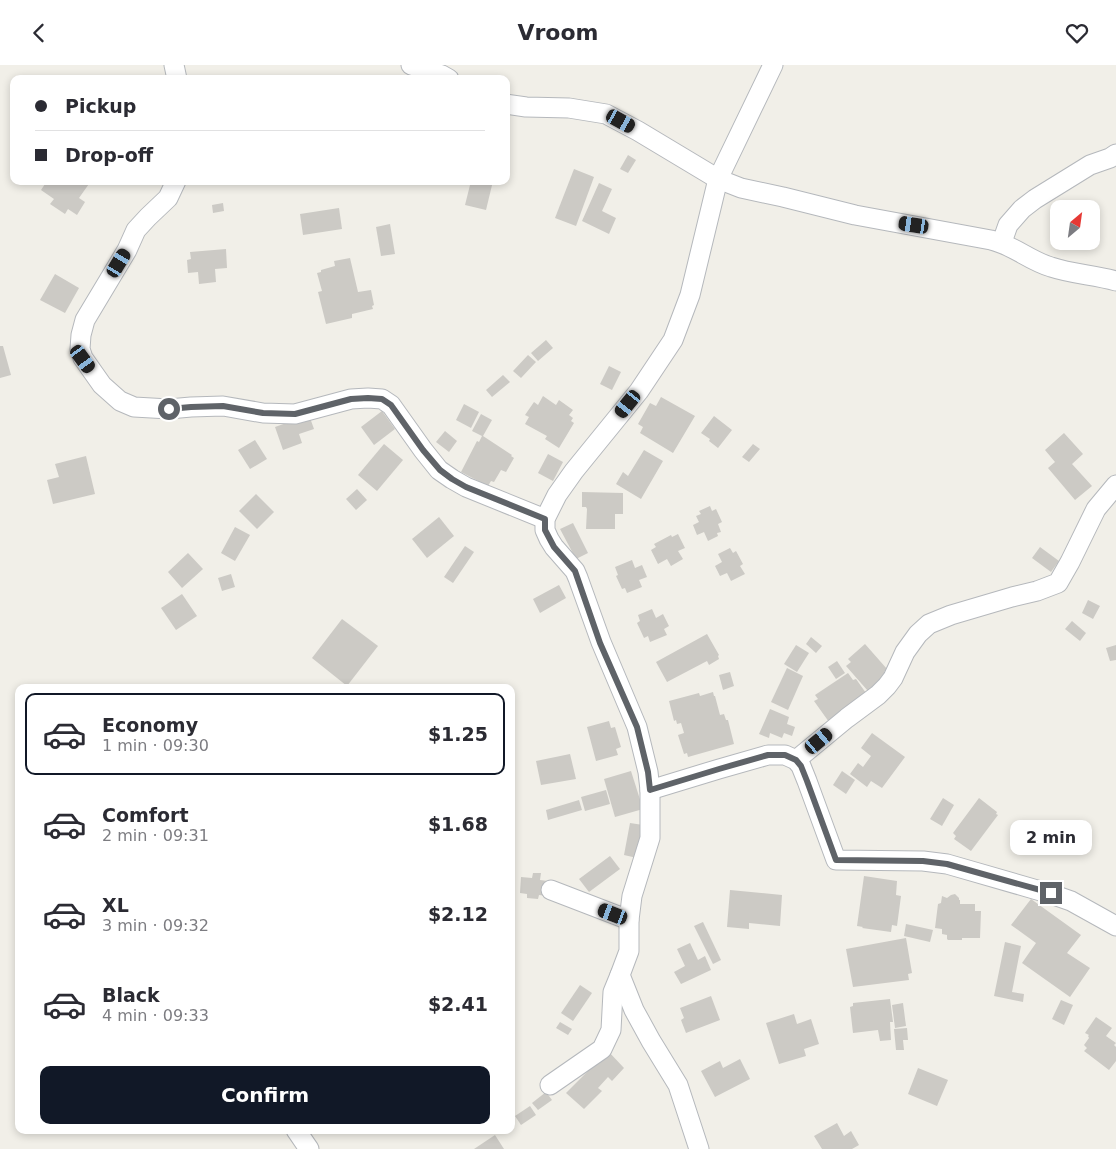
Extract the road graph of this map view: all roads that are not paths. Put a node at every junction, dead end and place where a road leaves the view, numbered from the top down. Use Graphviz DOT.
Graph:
graph roads {
  1 [pos="412,65"];
  2 [pos="774,65"];
  3 [pos="442,75"];
  4 [pos="510,105"];
  5 [pos="1116,154"];
  6 [pos="718,179"];
  7 [pos="174,185"];
  8 [pos="1002,243"];
  9 [pos="1116,281"];
  10 [pos="1116,485"];
  11 [pos="545,519"];
  12 [pos="796,760"];
  13 [pos="650,790"];
  14 [pos="551,890"];
  15 [pos="629,921"];
  16 [pos="1116,926"];
  17 [pos="620,975"];
  18 [pos="550,1085"];
  19 [pos="299,1134"];
  20 [pos="309,1149"];
  21 [pos="699,1149"];
  1 -- 3 [label="street"];
  2 -- 6 [label="street"];
  4 -- 6 [label="street"];
  5 -- 8 [label="street"];
  6 -- 8 [label="street"];
  6 -- 11 [label="street"];
  7 -- 11 [label="street"];
  8 -- 9 [label="street"];
  10 -- 12 [label="street"];
  11 -- 13 [label="street"];
  12 -- 13 [label="street"];
  12 -- 16 [label="street"];
  13 -- 15 [label="street"];
  14 -- 15 [label="street"];
  15 -- 17 [label="street"];
  17 -- 18 [label="street"];
  17 -- 21 [label="street"];
  19 -- 20 [label="street"];
}
